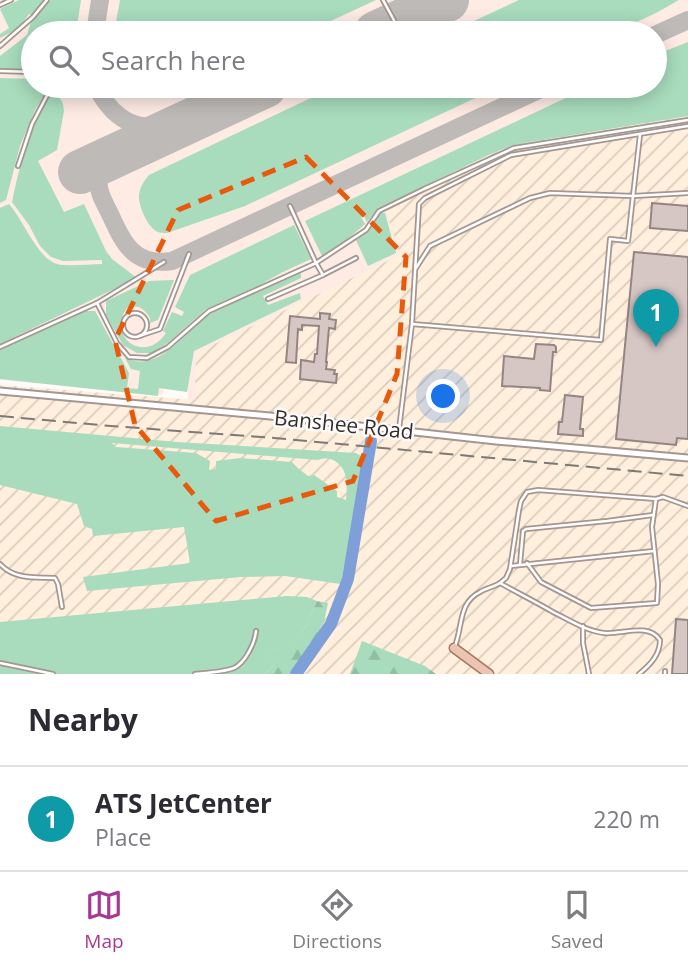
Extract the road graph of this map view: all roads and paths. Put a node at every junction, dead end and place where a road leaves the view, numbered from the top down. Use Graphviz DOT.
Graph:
graph roads {
  1 [pos="11,0"];
  2 [pos="47,0"];
  3 [pos="383,0"];
  4 [pos="0,5"];
  5 [pos="30,21"];
  6 [pos="394,21"];
  7 [pos="21,29"];
  8 [pos="0,47"];
  9 [pos="0,71"];
  10 [pos="21,72"];
  11 [pos="46,98"];
  12 [pos="688,120"];
  13 [pos="688,126"];
  14 [pos="640,134"];
  15 [pos="18,166"];
  16 [pos="688,193"];
  17 [pos="633,196"];
  18 [pos="290,206"];
  19 [pos="189,254"];
  20 [pos="356,258"];
  21 [pos="164,262"];
  22 [pos="316,263"];
  23 [pos="415,271"];
  24 [pos="323,275"];
  25 [pos="268,299"];
  26 [pos="97,303"];
  27 [pos="412,324"];
  28 [pos="139,336"];
  29 [pos="0,347"];
  30 [pos="0,390"];
  31 [pos="399,430"];
  32 [pos="688,458"];
  33 [pos="656,499"];
  34 [pos="688,506"];
  35 [pos="653,514"];
  36 [pos="654,551"];
  37 [pos="527,563"];
  38 [pos="0,564"];
  39 [pos="520,564"];
  40 [pos="510,566"];
  41 [pos="500,583"];
  42 [pos="62,607"];
  43 [pos="583,626"];
  44 [pos="256,631"];
  45 [pos="454,648"];
  46 [pos="0,663"];
  47 [pos="53,674"];
  48 [pos="195,674"];
  49 [pos="489,674"];
  50 [pos="589,674"];
  51 [pos="639,674"];
  1 -- 4 [label="lane"];
  2 -- 5 [label="lane"];
  3 -- 6 [label="lane"];
  7 -- 8 [label="lane"];
  9 -- 10 [label="lane"];
  11 -- 15 [label="lane"];
  12 -- 22 [label="lane"];
  13 -- 14 [label="lane"];
  14 -- 17 [label="lane"];
  14 -- 23 [label="lane"];
  16 -- 17 [label="lane"];
  17 -- 23 [label="lane"];
  17 -- 27 [label="lane"];
  18 -- 22 [label="lane"];
  19 -- 28 [label="lane"];
  20 -- 24 [label="lane"];
  21 -- 26 [label="lane"];
  22 -- 24 [label="lane"];
  22 -- 26 [label="lane"];
  23 -- 27 [label="lane"];
  24 -- 25 [label="lane"];
  26 -- 29 [label="lane"];
  27 -- 31 [label="lane"];
  28 -- 28 [label="lane"];
  30 -- 31 [label="street, Banshee Road"];
  31 -- 32 [label="street, Banshee Road"];
  33 -- 34 [label="lane"];
  33 -- 35 [label="lane"];
  33 -- 40 [label="lane"];
  35 -- 36 [label="lane"];
  35 -- 39 [label="lane"];
  36 -- 37 [label="lane"];
  36 -- 37 [label="lane"];
  37 -- 39 [label="lane"];
  38 -- 42 [label="lane"];
  39 -- 40 [label="lane"];
  40 -- 41 [label="lane"];
  41 -- 43 [label="lane"];
  41 -- 45 [label="lane"];
  43 -- 50 [label="lane"];
  43 -- 51 [label="lane"];
  44 -- 48 [label="lane"];
  45 -- 49 [label="main road"];
  46 -- 47 [label="lane"];
}
